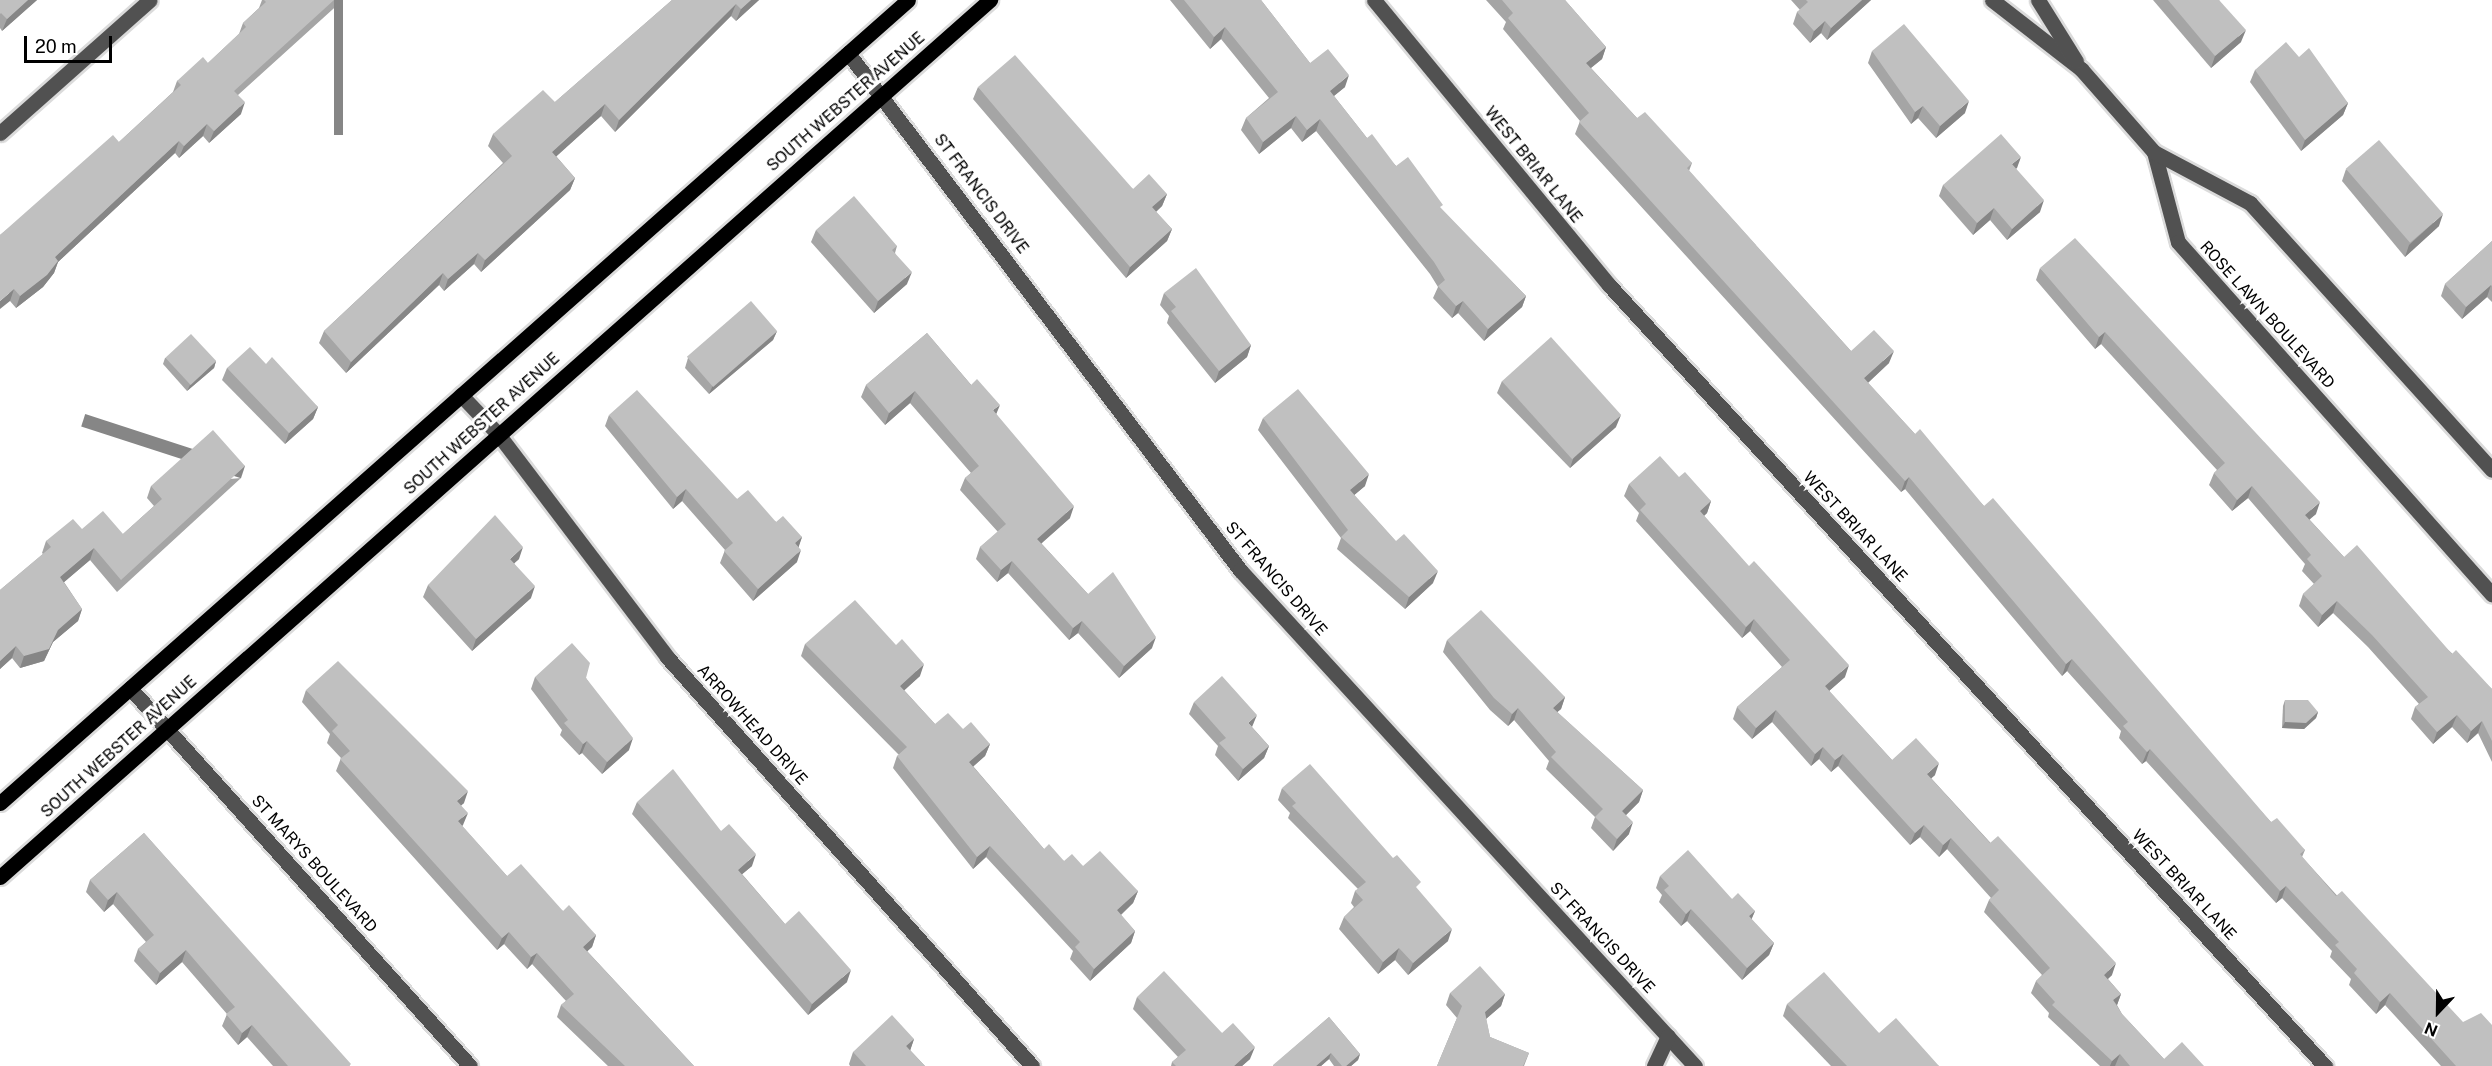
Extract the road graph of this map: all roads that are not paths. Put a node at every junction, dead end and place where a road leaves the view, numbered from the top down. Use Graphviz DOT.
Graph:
graph roads {
  1 [pos="150,0"];
  2 [pos="908,0"];
  3 [pos="990,0"];
  4 [pos="1374,0"];
  5 [pos="1992,0"];
  6 [pos="2038,0"];
  7 [pos="848,53"];
  8 [pos="2081,69"];
  9 [pos="883,94"];
  10 [pos="0,133"];
  11 [pos="2154,152"];
  12 [pos="461,395"];
  13 [pos="498,434"];
  14 [pos="2492,470"];
  15 [pos="2492,595"];
  16 [pos="130,688"];
  17 [pos="167,727"];
  18 [pos="0,803"];
  19 [pos="0,877"];
  20 [pos="1668,1036"];
  21 [pos="470,1066"];
  22 [pos="1032,1066"];
  23 [pos="1654,1066"];
  24 [pos="1695,1066"];
  25 [pos="2325,1066"];
  1 -- 10 [label="street"];
  2 -- 7 [label="main road"];
  3 -- 9 [label="main road, SOUTH WEBSTER AVENUE"];
  4 -- 25 [label="street, WEST BRIAR LANE"];
  5 -- 8 [label="street, ROSE LAWN BOULEVARD"];
  6 -- 8 [label="street"];
  7 -- 9 [label="street, ST FRANCIS DRIVE"];
  7 -- 12 [label="main road"];
  8 -- 11 [label="street, ROSE LAWN BOULEVARD"];
  9 -- 13 [label="main road, SOUTH WEBSTER AVENUE"];
  9 -- 20 [label="street, ST FRANCIS DRIVE"];
  11 -- 14 [label="street"];
  11 -- 15 [label="street, ROSE LAWN BOULEVARD"];
  12 -- 13 [label="street, ARROWHEAD DRIVE"];
  12 -- 16 [label="main road"];
  13 -- 17 [label="main road, SOUTH WEBSTER AVENUE"];
  13 -- 22 [label="street, ARROWHEAD DRIVE"];
  16 -- 17 [label="street, ST MARYS BOULEVARD"];
  16 -- 18 [label="main road"];
  17 -- 19 [label="main road, SOUTH WEBSTER AVENUE"];
  17 -- 21 [label="street, ST MARYS BOULEVARD"];
  20 -- 23 [label="street"];
  20 -- 24 [label="street, ST FRANCIS DRIVE"];
}
